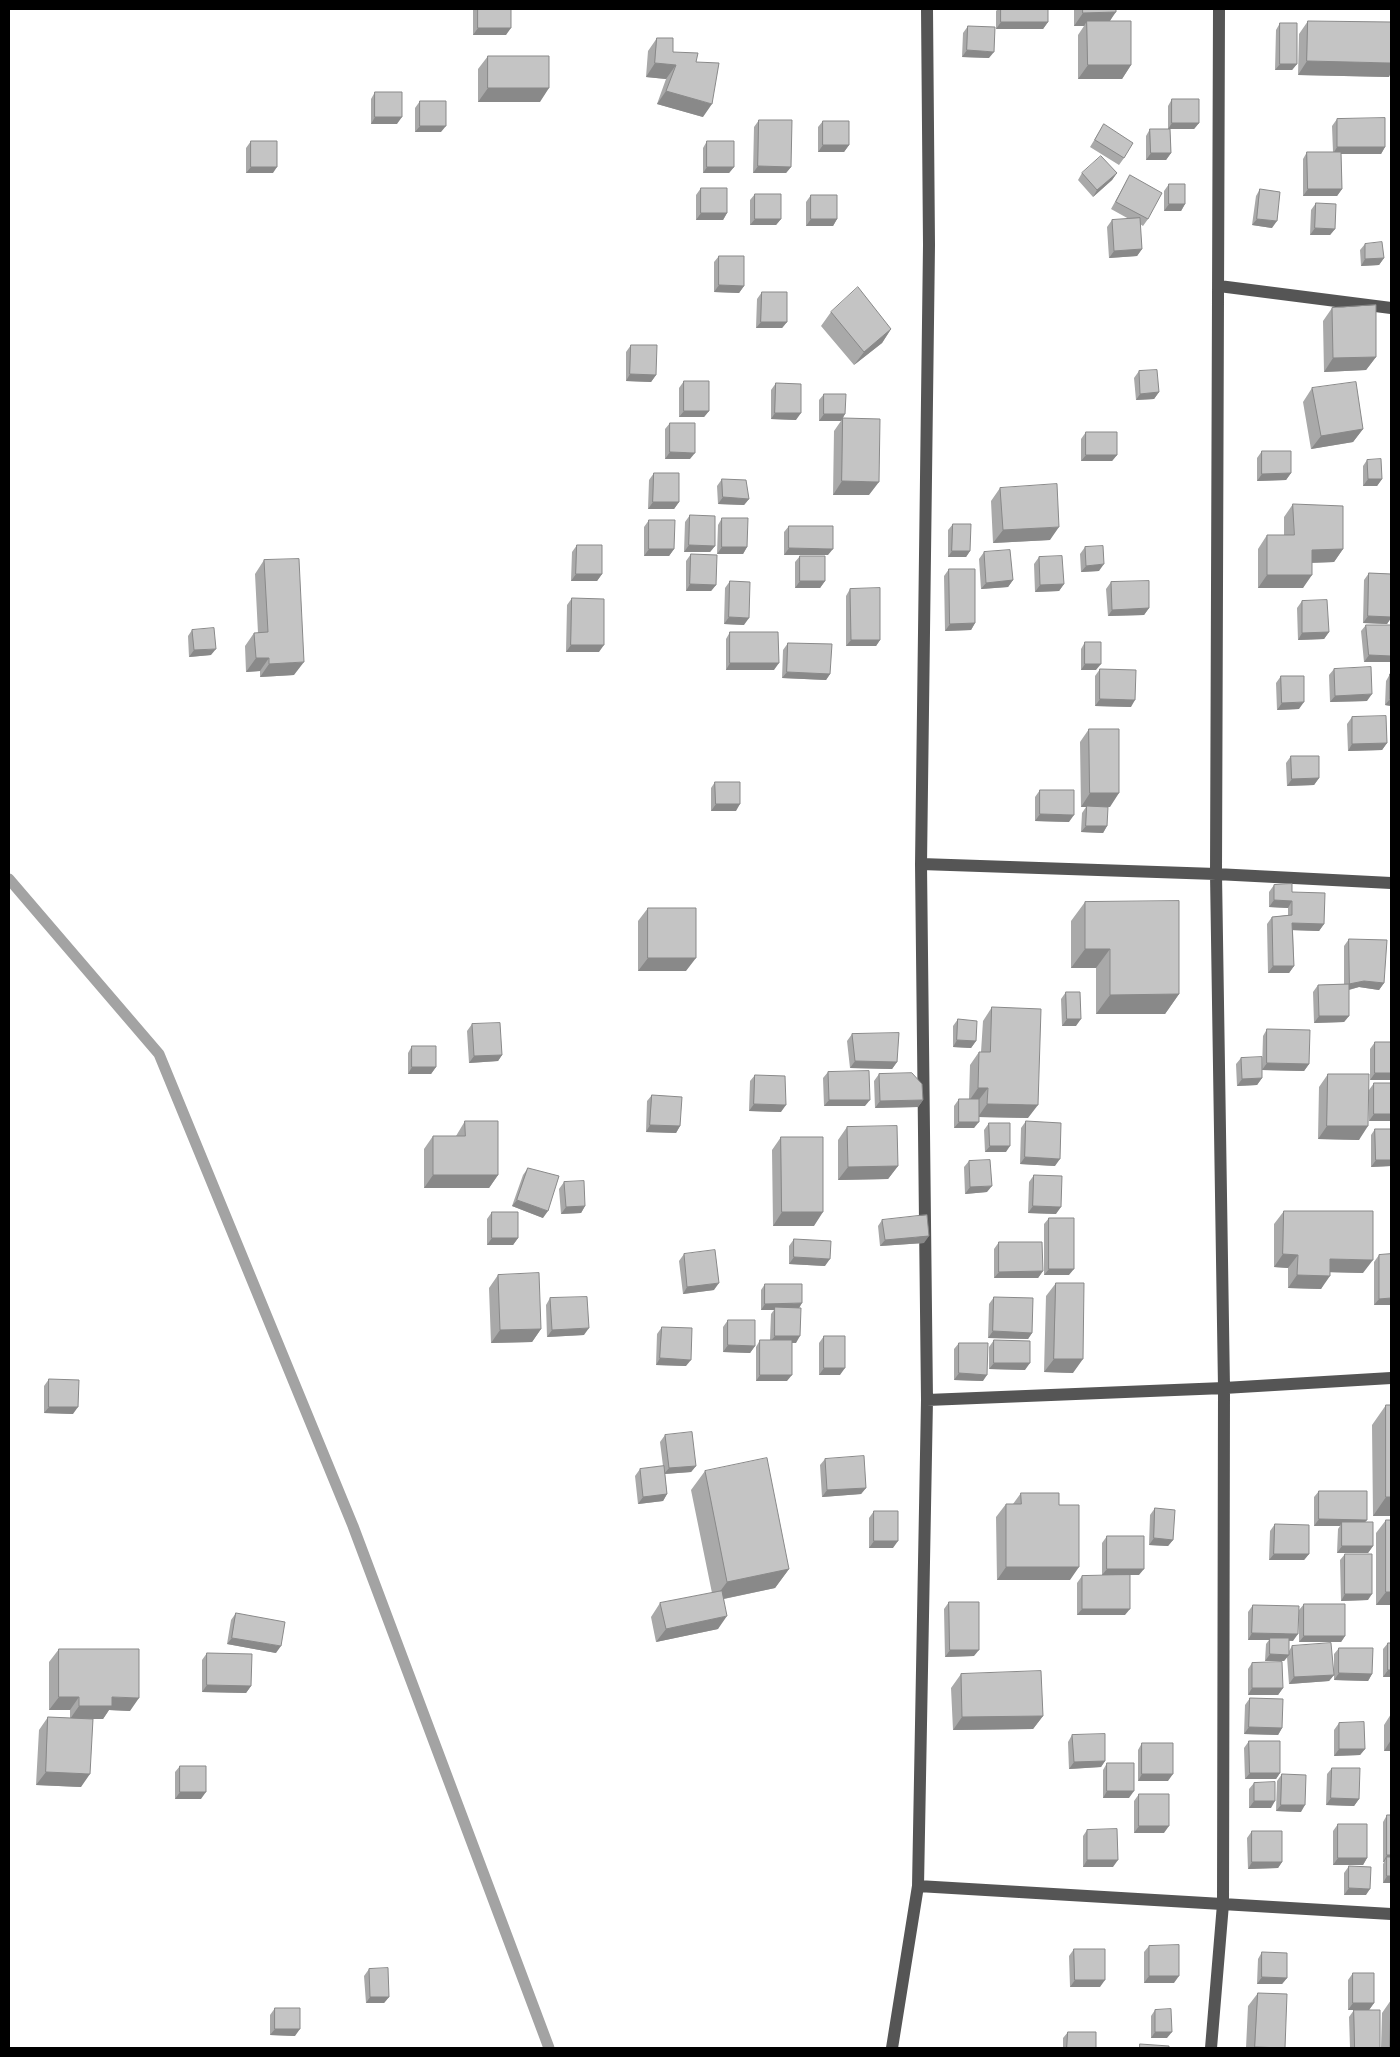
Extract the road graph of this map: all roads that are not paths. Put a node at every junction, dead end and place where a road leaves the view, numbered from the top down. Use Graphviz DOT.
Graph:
graph roads {
  1 [pos="927,9"];
  2 [pos="1219,9"];
  3 [pos="1220,286"];
  4 [pos="1391,308"];
  5 [pos="921,864"];
  6 [pos="1216,874"];
  7 [pos="1391,883"];
  8 [pos="1391,1378"];
  9 [pos="1224,1388"];
  10 [pos="927,1400"];
  11 [pos="918,1886"];
  12 [pos="1223,1904"];
  13 [pos="1391,1914"];
  14 [pos="892,2048"];
  15 [pos="1211,2048"];
  1 -- 5 [label="street"];
  2 -- 3 [label="street"];
  3 -- 4 [label="street"];
  3 -- 6 [label="street"];
  5 -- 6 [label="street"];
  5 -- 10 [label="street"];
  6 -- 7 [label="street"];
  6 -- 9 [label="street"];
  8 -- 9 [label="street"];
  9 -- 10 [label="street"];
  9 -- 12 [label="street"];
  10 -- 11 [label="street"];
  11 -- 12 [label="street"];
  11 -- 14 [label="street"];
  12 -- 13 [label="street"];
  12 -- 15 [label="street"];
}
